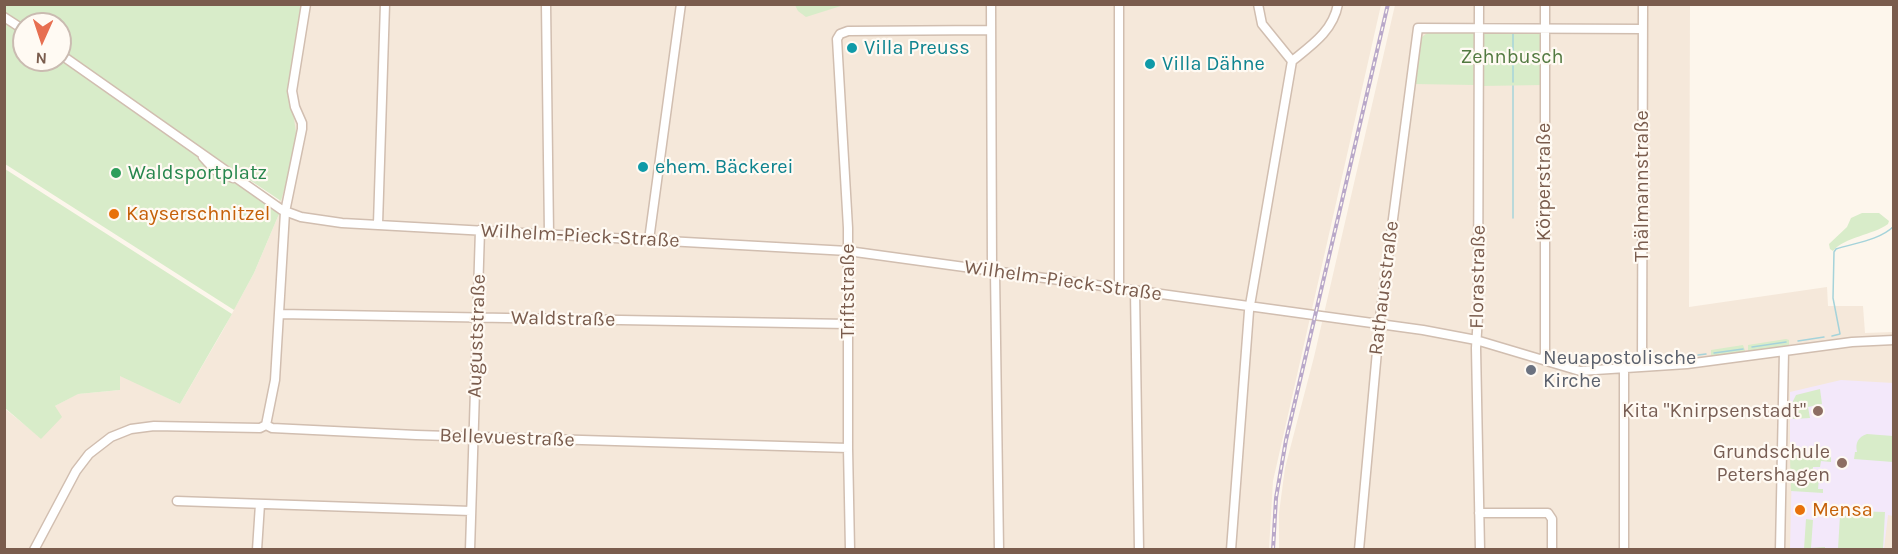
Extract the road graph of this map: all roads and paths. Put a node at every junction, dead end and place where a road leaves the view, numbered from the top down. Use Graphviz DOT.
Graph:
graph roads {
  1 [pos="306,4"];
  2 [pos="385,4"];
  3 [pos="546,4"];
  4 [pos="681,4"];
  5 [pos="991,4"];
  6 [pos="1119,4"];
  7 [pos="1258,4"];
  8 [pos="1338,4"];
  9 [pos="1479,4"];
  10 [pos="1545,4"];
  11 [pos="1642,4"];
  12 [pos="1479,28"];
  13 [pos="1545,28"];
  14 [pos="1643,29"];
  15 [pos="991,30"];
  16 [pos="1292,61"];
  17 [pos="72,63"];
  18 [pos="285,212"];
  19 [pos="378,224"];
  20 [pos="480,230"];
  21 [pos="549,234"];
  22 [pos="649,240"];
  23 [pos="848,251"];
  24 [pos="994,272"];
  25 [pos="1119,289"];
  26 [pos="1135,291"];
  27 [pos="1249,306"];
  28 [pos="279,314"];
  29 [pos="477,317"];
  30 [pos="848,324"];
  31 [pos="1379,324"];
  32 [pos="1476,340"];
  33 [pos="1893,340"];
  34 [pos="1784,351"];
  35 [pos="1543,359"];
  36 [pos="1642,367"];
  37 [pos="1624,368"];
  38 [pos="266,425"];
  39 [pos="474,436"];
  40 [pos="848,448"];
  41 [pos="177,501"];
  42 [pos="260,504"];
  43 [pos="471,511"];
  44 [pos="1479,513"];
  45 [pos="34,549"];
  46 [pos="257,549"];
  47 [pos="470,549"];
  48 [pos="850,549"];
  49 [pos="999,549"];
  50 [pos="1139,549"];
  51 [pos="1231,549"];
  52 [pos="1359,549"];
  53 [pos="1480,549"];
  54 [pos="1552,549"];
  55 [pos="1624,549"];
  56 [pos="1780,549"];
  1 -- 18 [label="street"];
  2 -- 19 [label="street"];
  3 -- 21 [label="street"];
  4 -- 22 [label="street"];
  5 -- 15 [label="street"];
  6 -- 25 [label="street"];
  7 -- 16 [label="street"];
  8 -- 16 [label="street"];
  9 -- 12 [label="street, Florastraße"];
  10 -- 13 [label="street, Körperstraße"];
  11 -- 14 [label="street, Thälmannstraße"];
  12 -- 13 [label="street"];
  12 -- 31 [label="street, Rathausstraße"];
  12 -- 32 [label="street, Florastraße"];
  13 -- 14 [label="street"];
  13 -- 35 [label="street, Körperstraße"];
  14 -- 36 [label="street, Thälmannstraße"];
  15 -- 23 [label="street, Triftstraße"];
  15 -- 24 [label="street"];
  16 -- 27 [label="street"];
  17 -- 18 [label="street, Wilhelm-Pieck-Straße"];
  18 -- 19 [label="street, Wilhelm-Pieck-Straße"];
  18 -- 28 [label="street"];
  19 -- 20 [label="street, Wilhelm-Pieck-Straße"];
  20 -- 21 [label="street, Wilhelm-Pieck-Straße"];
  20 -- 29 [label="street, Auguststraße"];
  21 -- 22 [label="street, Wilhelm-Pieck-Straße"];
  22 -- 23 [label="street, Wilhelm-Pieck-Straße"];
  23 -- 24 [label="street, Wilhelm-Pieck-Straße"];
  23 -- 30 [label="street, Triftstraße"];
  24 -- 25 [label="street, Wilhelm-Pieck-Straße"];
  24 -- 49 [label="street"];
  25 -- 26 [label="street, Wilhelm-Pieck-Straße"];
  26 -- 27 [label="street, Wilhelm-Pieck-Straße"];
  26 -- 50 [label="street"];
  27 -- 31 [label="street, Wilhelm-Pieck-Straße"];
  27 -- 51 [label="street"];
  28 -- 29 [label="street, Waldstraße"];
  28 -- 38 [label="street"];
  29 -- 30 [label="street, Waldstraße"];
  29 -- 39 [label="street, Auguststraße"];
  30 -- 40 [label="street, Triftstraße"];
  31 -- 32 [label="street, Wilhelm-Pieck-Straße"];
  31 -- 52 [label="street, Rathausstraße"];
  32 -- 35 [label="street, Wilhelm-Pieck-Straße"];
  32 -- 44 [label="street, Florastraße"];
  33 -- 34 [label="street, Wilhelm-Pieck-Straße"];
  34 -- 36 [label="street, Wilhelm-Pieck-Straße"];
  34 -- 56 [label="street"];
  35 -- 37 [label="street, Wilhelm-Pieck-Straße"];
  36 -- 37 [label="street, Wilhelm-Pieck-Straße"];
  37 -- 55 [label="street"];
  38 -- 39 [label="street, Bellevuestraße"];
  38 -- 45 [label="street, Bellevuestraße"];
  39 -- 40 [label="street, Bellevuestraße"];
  39 -- 43 [label="street, Auguststraße"];
  40 -- 48 [label="street, Triftstraße"];
  41 -- 42 [label="street"];
  42 -- 43 [label="street"];
  42 -- 46 [label="street"];
  43 -- 47 [label="street, Auguststraße"];
  44 -- 53 [label="street, Florastraße"];
  44 -- 54 [label="street"];
}
